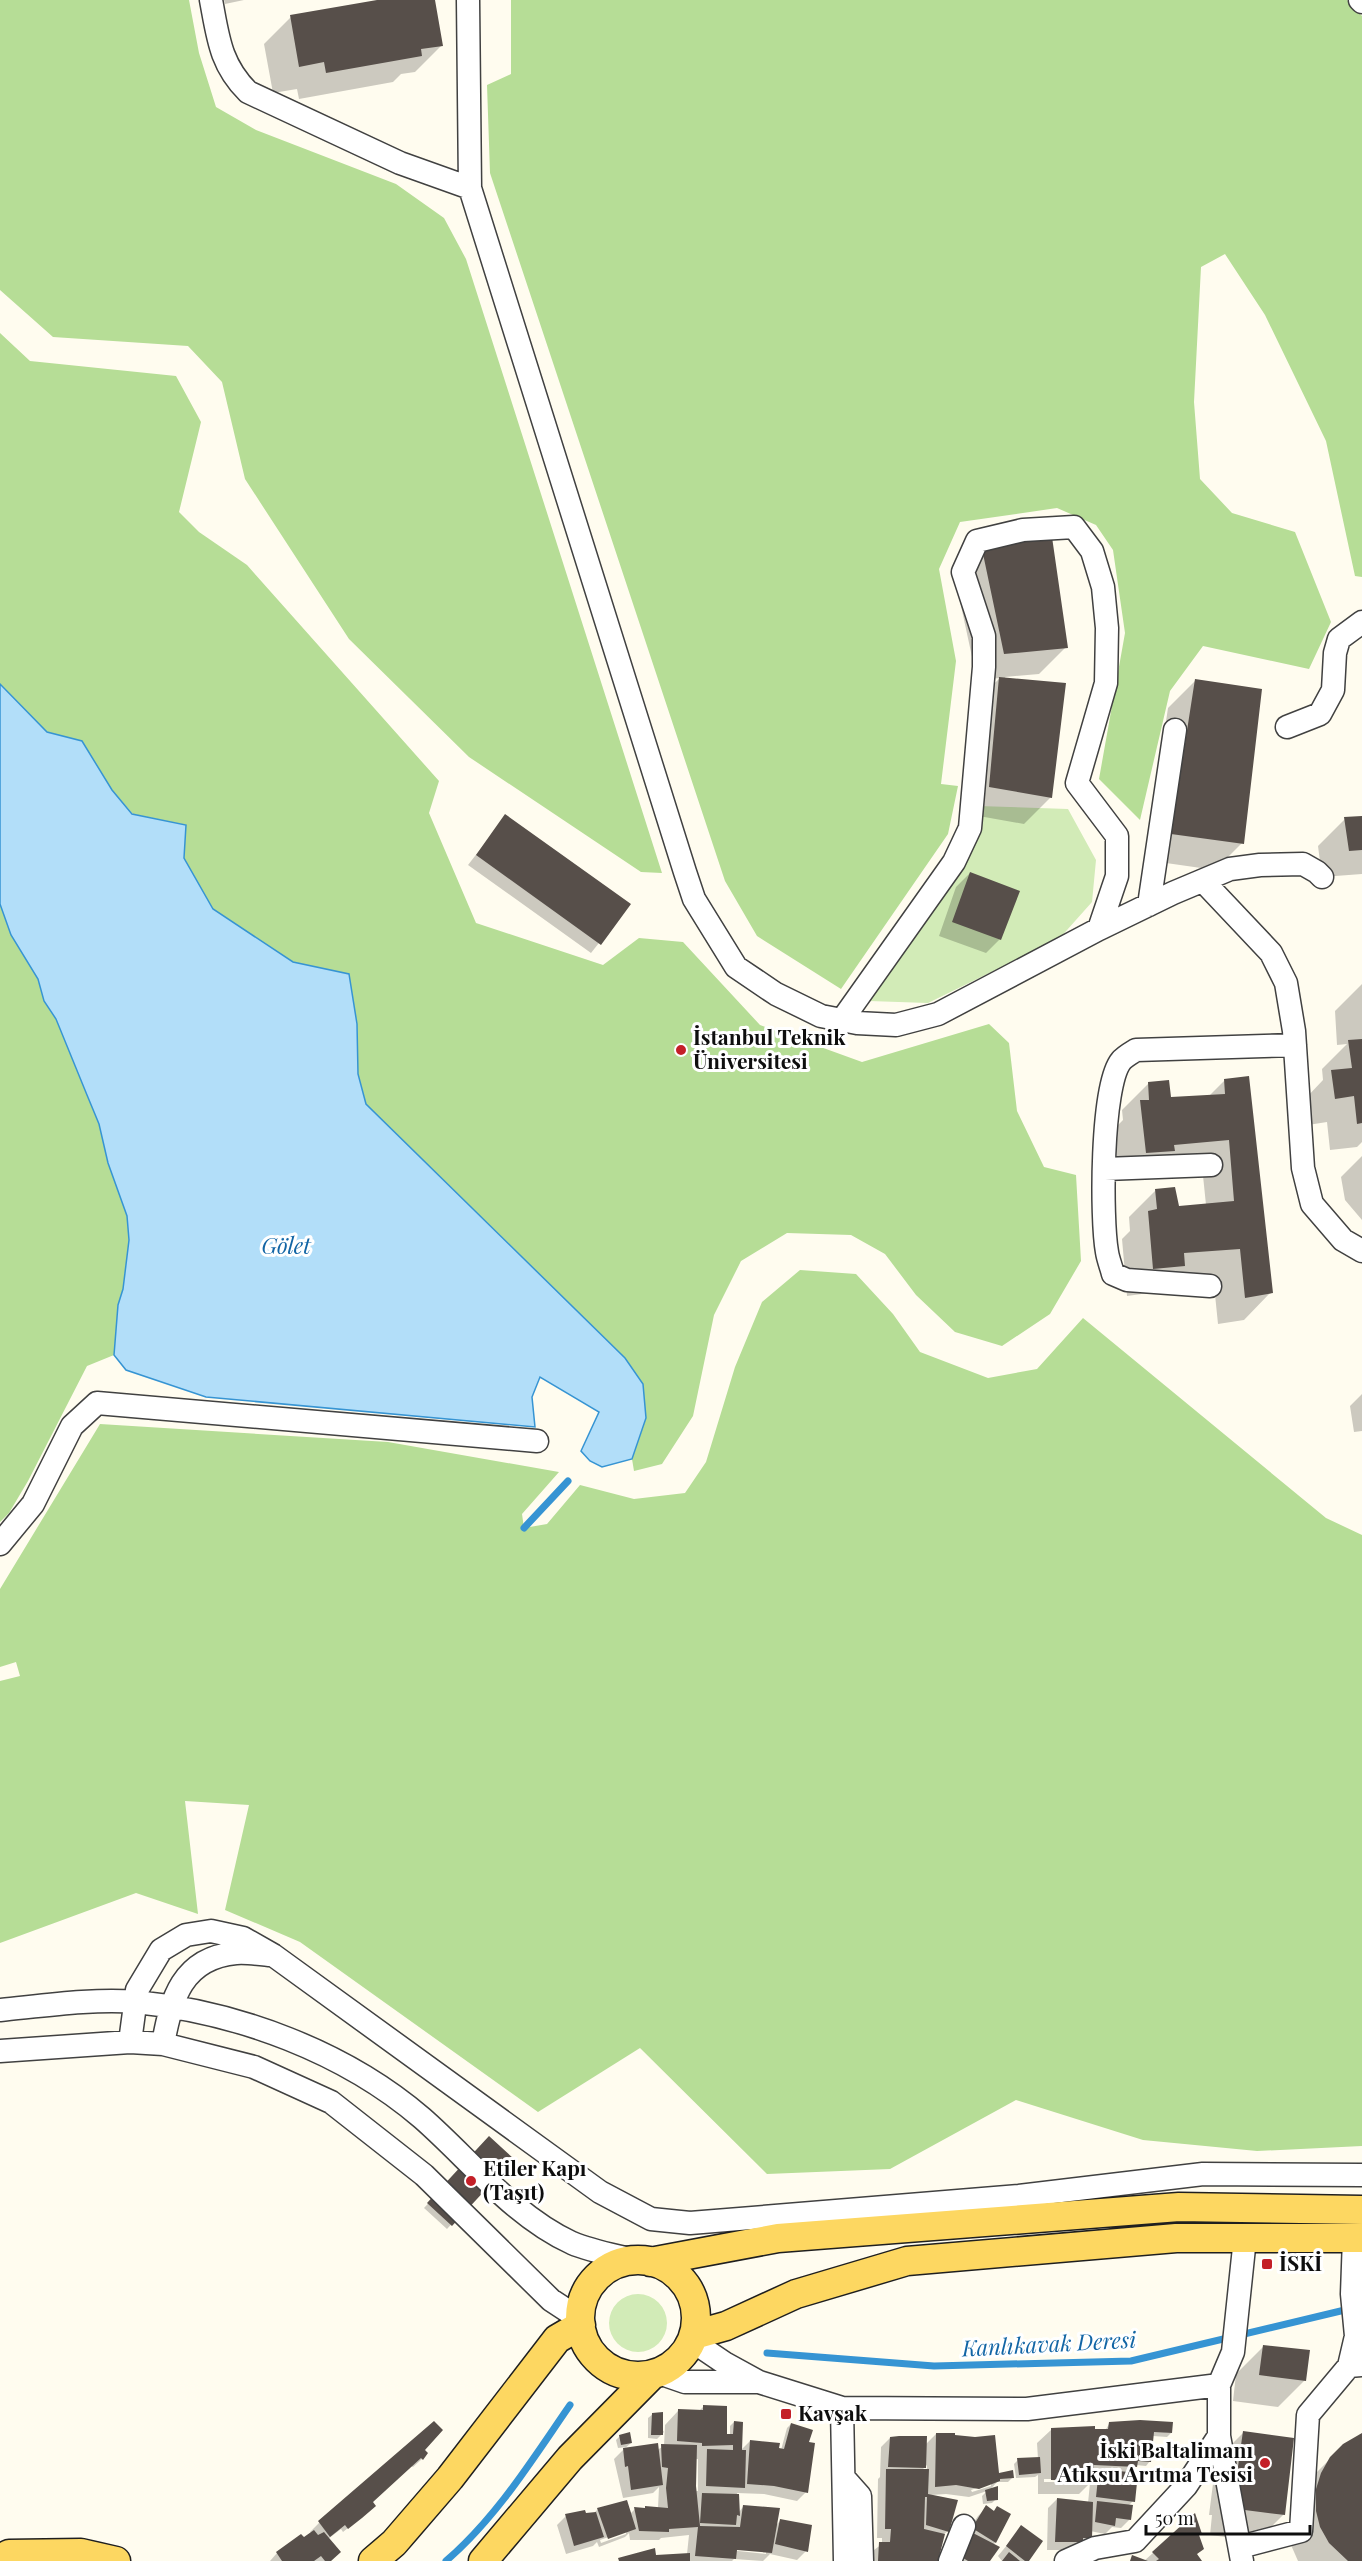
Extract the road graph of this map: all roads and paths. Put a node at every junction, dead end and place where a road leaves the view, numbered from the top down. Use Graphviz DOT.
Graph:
graph roads {
  1 [pos="210,0"];
  2 [pos="468,0"];
  3 [pos="470,188"];
  4 [pos="1362,622"];
  5 [pos="1287,727"];
  6 [pos="1175,730"];
  7 [pos="1322,877"];
  8 [pos="1203,881"];
  9 [pos="1149,905"];
  10 [pos="1100,929"];
  11 [pos="842,1020"];
  12 [pos="1295,1045"];
  13 [pos="1211,1165"];
  14 [pos="1105,1169"];
  15 [pos="1362,1251"];
  16 [pos="1210,1286"];
  17 [pos="537,1441"];
  18 [pos="0,1544"];
  19 [pos="273,1955"];
  20 [pos="134,2002"];
  21 [pos="170,2007"];
  22 [pos="0,2010"];
  23 [pos="130,2042"];
  24 [pos="163,2044"];
  25 [pos="0,2051"];
  26 [pos="1362,2175"];
  27 [pos="1362,2210"];
  28 [pos="1245,2238"];
  29 [pos="1358,2238"];
  30 [pos="642,2261"];
  31 [pos="580,2322"];
  32 [pos="693,2337"];
  33 [pos="1355,2365"];
  34 [pos="655,2374"];
  35 [pos="759,2382"];
  36 [pos="1219,2385"];
  37 [pos="842,2408"];
  38 [pos="1219,2436"];
  39 [pos="843,2478"];
  40 [pos="963,2526"];
  41 [pos="1241,2554"];
  42 [pos="0,2559"];
  43 [pos="116,2561"];
  44 [pos="374,2561"];
  45 [pos="483,2561"];
  46 [pos="845,2561"];
  47 [pos="862,2561"];
  48 [pos="950,2561"];
  49 [pos="1066,2561"];
  1 -- 3 [label="street"];
  2 -- 3 [label="street"];
  3 -- 11 [label="street"];
  4 -- 5 [label="street"];
  6 -- 9 [label="street"];
  7 -- 8 [label="street"];
  8 -- 9 [label="street"];
  8 -- 12 [label="street"];
  9 -- 10 [label="street"];
  10 -- 11 [label="street"];
  10 -- 11 [label="street"];
  12 -- 14 [label="street"];
  12 -- 15 [label="street"];
  13 -- 14 [label="street"];
  14 -- 16 [label="street"];
  17 -- 18 [label="street"];
  19 -- 20 [label="street"];
  19 -- 21 [label="street"];
  19 -- 26 [label="street"];
  20 -- 21 [label="street"];
  20 -- 22 [label="street"];
  20 -- 23 [label="street"];
  21 -- 24 [label="street"];
  21 -- 30 [label="street"];
  23 -- 24 [label="street"];
  23 -- 25 [label="street"];
  24 -- 31 [label="street"];
  27 -- 30 [label="main road"];
  28 -- 29 [label="main road"];
  28 -- 32 [label="main road"];
  28 -- 36 [label="street"];
  29 -- 33 [label="street"];
  30 -- 31 [label="main road"];
  30 -- 32 [label="main road"];
  31 -- 34 [label="main road"];
  31 -- 44 [label="main road"];
  32 -- 34 [label="main road"];
  32 -- 35 [label="street"];
  33 -- 41 [label="street"];
  34 -- 35 [label="street"];
  34 -- 45 [label="main road"];
  35 -- 37 [label="street"];
  36 -- 37 [label="street"];
  36 -- 38 [label="street"];
  37 -- 39 [label="street"];
  38 -- 41 [label="street"];
  38 -- 49 [label="street"];
  39 -- 46 [label="street"];
  39 -- 47 [label="street"];
  40 -- 48 [label="street"];
  42 -- 43 [label="main road"];
}
